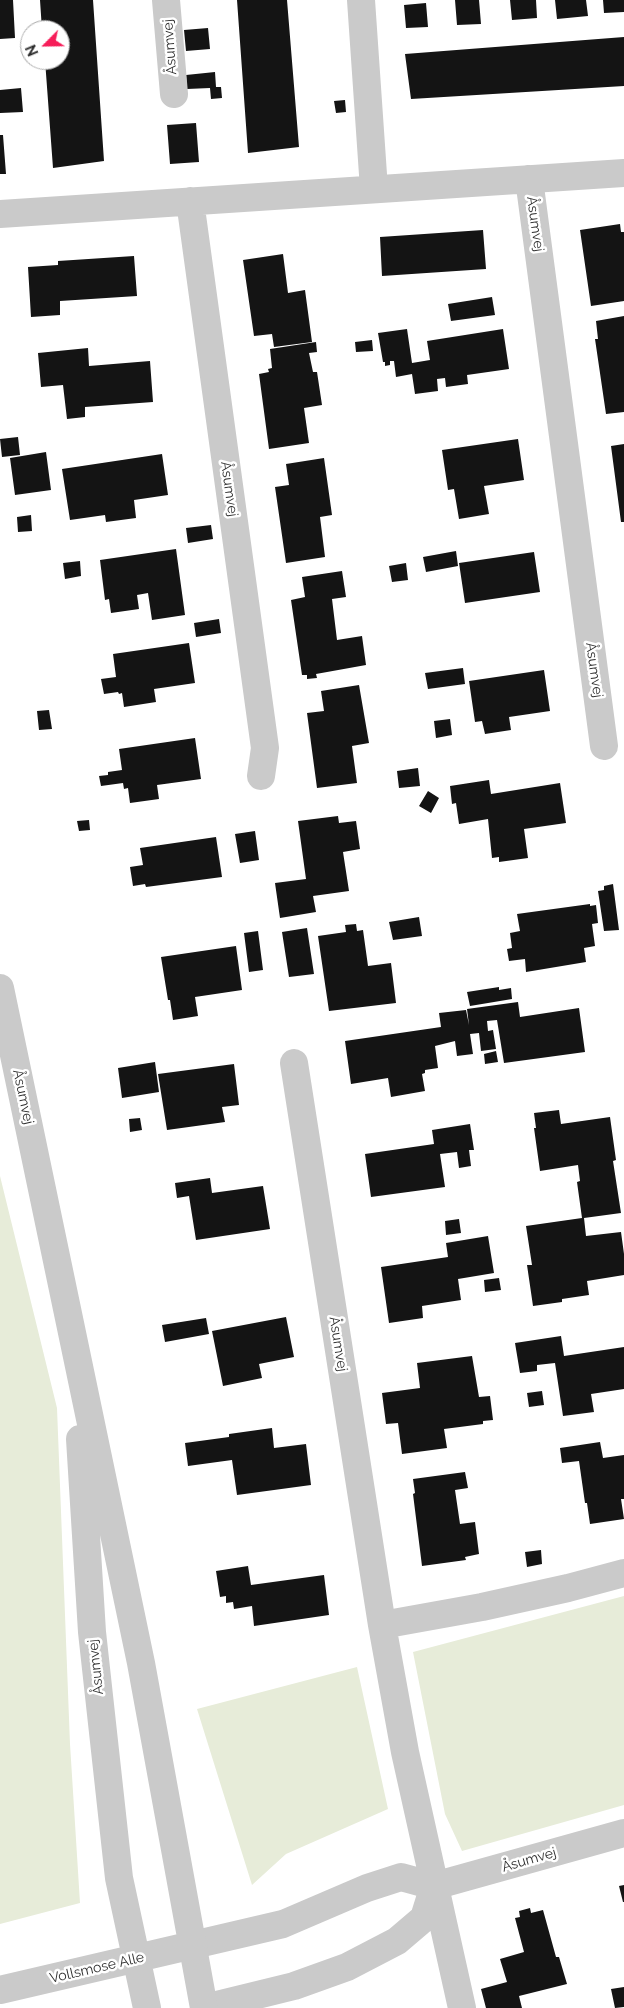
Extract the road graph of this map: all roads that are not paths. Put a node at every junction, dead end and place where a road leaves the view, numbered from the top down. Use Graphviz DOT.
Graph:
graph roads {
  1 [pos="166,0"];
  2 [pos="361,0"];
  3 [pos="174,94"];
  4 [pos="624,173"];
  5 [pos="529,179"];
  6 [pos="374,189"];
  7 [pos="190,201"];
  8 [pos="0,214"];
  9 [pos="604,746"];
  10 [pos="261,776"];
  11 [pos="0,988"];
  12 [pos="294,1063"];
  13 [pos="71,1323"];
  14 [pos="624,1573"];
  15 [pos="382,1625"];
  16 [pos="624,1833"];
  17 [pos="434,1886"];
  18 [pos="193,1945"];
  19 [pos="136,1958"];
  20 [pos="0,1990"];
  21 [pos="148,2008"];
  22 [pos="204,2008"];
  23 [pos="462,2008"];
  1 -- 3 [label="street, Åsumvej"];
  2 -- 6 [label="street"];
  4 -- 5 [label="street, Åsumvej"];
  5 -- 6 [label="street, Åsumvej"];
  5 -- 9 [label="street, Åsumvej"];
  6 -- 7 [label="street, Åsumvej"];
  7 -- 8 [label="street, Åsumvej"];
  7 -- 10 [label="street, Åsumvej"];
  11 -- 13 [label="street, Åsumvej"];
  12 -- 15 [label="street, Åsumvej"];
  13 -- 18 [label="street, Åsumvej"];
  13 -- 19 [label="street, Åsumvej"];
  14 -- 15 [label="street"];
  15 -- 17 [label="street, Åsumvej"];
  16 -- 17 [label="street, Åsumvej"];
  17 -- 18 [label="street"];
  17 -- 22 [label="street, Åsumvej"];
  17 -- 23 [label="street, Åsumvej"];
  18 -- 19 [label="street, Vollsmose Alle"];
  18 -- 22 [label="street, Åsumvej"];
  19 -- 20 [label="street, Vollsmose Alle"];
  19 -- 21 [label="street, Åsumvej"];
}
